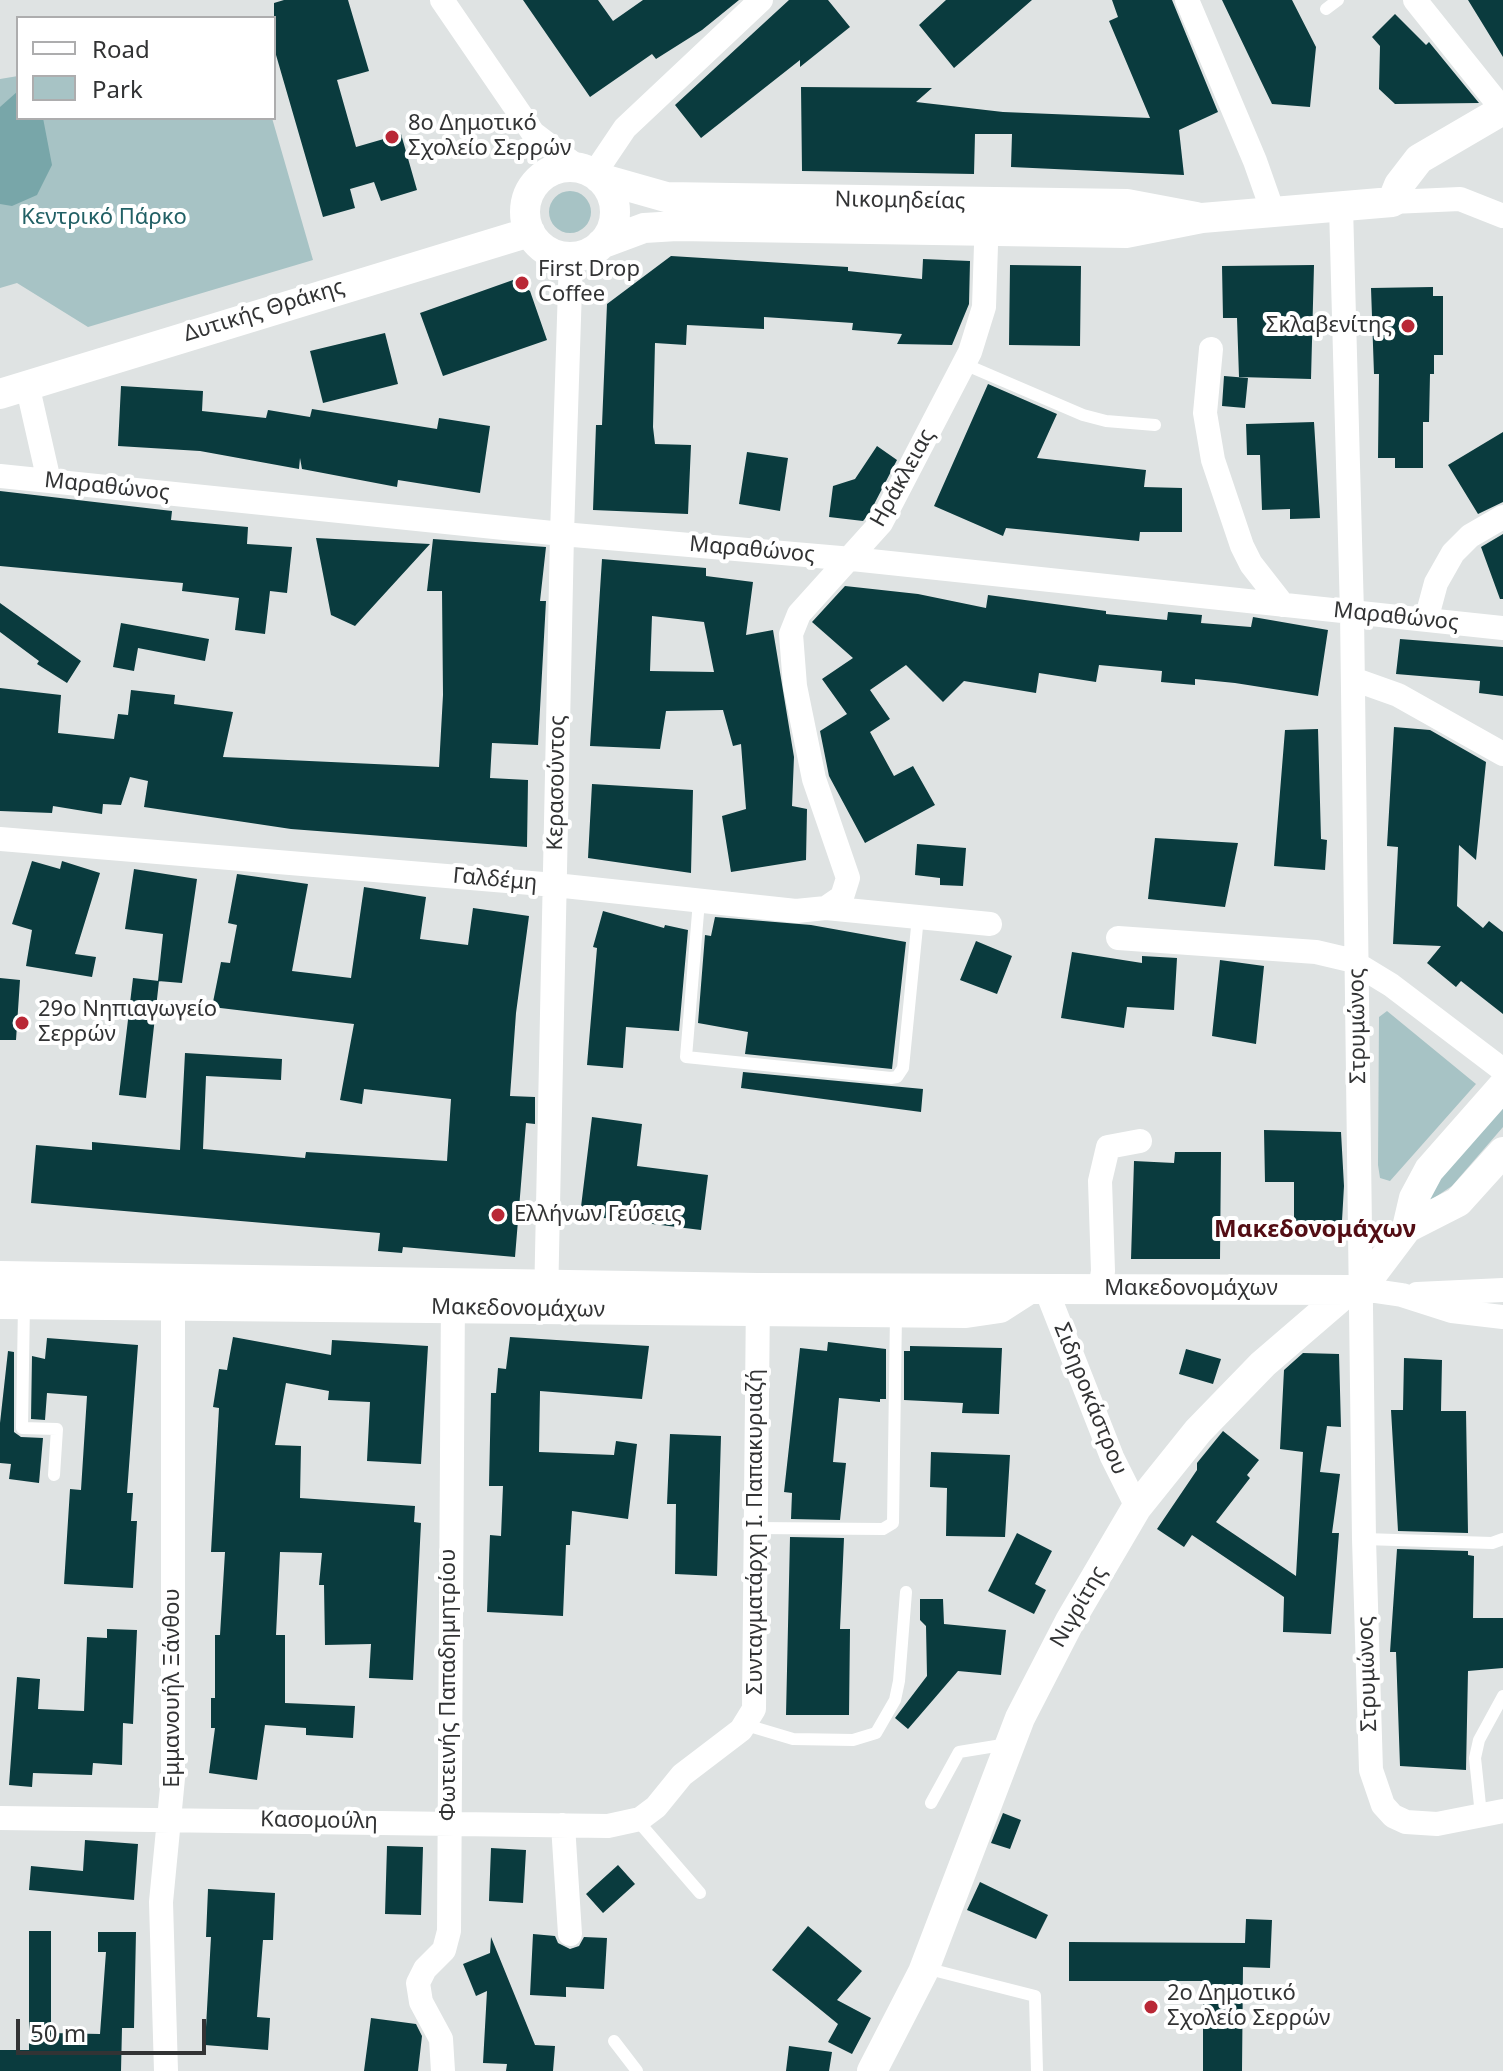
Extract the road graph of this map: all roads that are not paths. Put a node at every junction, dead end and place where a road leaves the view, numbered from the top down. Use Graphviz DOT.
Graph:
graph roads {
  1 [pos="442,0"];
  2 [pos="761,0"];
  3 [pos="1187,0"];
  4 [pos="1338,0"];
  5 [pos="1415,0"];
  6 [pos="1326,9"];
  7 [pos="1503,110"];
  8 [pos="591,173"];
  9 [pos="1392,202"];
  10 [pos="1341,206"];
  11 [pos="1273,212"];
  12 [pos="1503,216"];
  13 [pos="987,217"];
  14 [pos="530,232"];
  15 [pos="601,244"];
  16 [pos="571,257"];
  17 [pos="1211,349"];
  18 [pos="964,364"];
  19 [pos="13,389"];
  20 [pos="1155,425"];
  21 [pos="0,476"];
  22 [pos="49,481"];
  23 [pos="1503,517"];
  24 [pos="562,534"];
  25 [pos="852,559"];
  26 [pos="1283,605"];
  27 [pos="1352,613"];
  28 [pos="1426,620"];
  29 [pos="1503,628"];
  30 [pos="1353,679"];
  31 [pos="1503,754"];
  32 [pos="0,839"];
  33 [pos="555,885"];
  34 [pos="699,901"];
  35 [pos="826,908"];
  36 [pos="918,917"];
  37 [pos="990,924"];
  38 [pos="1118,938"];
  39 [pos="1356,963"];
  40 [pos="1503,1070"];
  41 [pos="1503,1086"];
  42 [pos="1140,1141"];
  43 [pos="1503,1152"];
  44 [pos="1407,1228"];
  45 [pos="0,1276"];
  46 [pos="1038,1289"];
  47 [pos="1100,1289"];
  48 [pos="1356,1290"];
  49 [pos="1503,1290"];
  50 [pos="1402,1295"];
  51 [pos="453,1296"];
  52 [pos="546,1296"];
  53 [pos="758,1300"];
  54 [pos="12,1304"];
  55 [pos="173,1305"];
  56 [pos="896,1314"];
  57 [pos="1503,1317"];
  58 [pos="54,1475"];
  59 [pos="1137,1507"];
  60 [pos="756,1528"];
  61 [pos="1364,1539"];
  62 [pos="1503,1539"];
  63 [pos="906,1592"];
  64 [pos="1503,1696"];
  65 [pos="746,1725"];
  66 [pos="1008,1744"];
  67 [pos="931,1803"];
  68 [pos="1492,1813"];
  69 [pos="0,1818"];
  70 [pos="169,1818"];
  71 [pos="637,1820"];
  72 [pos="448,1822"];
  73 [pos="563,1825"];
  74 [pos="700,1893"];
  75 [pos="570,1934"];
  76 [pos="925,1968"];
  77 [pos="614,2041"];
  78 [pos="166,2071"];
  79 [pos="443,2071"];
  80 [pos="637,2071"];
  81 [pos="872,2071"];
  82 [pos="1037,2071"];
  1 -- 8 [label="street"];
  2 -- 8 [label="street"];
  3 -- 11 [label="street"];
  4 -- 6 [label="lane"];
  5 -- 7 [label="street"];
  7 -- 9 [label="street"];
  8 -- 13 [label="street, Νικομηδείας"];
  8 -- 14 [label="street"];
  8 -- 15 [label="street"];
  9 -- 10 [label="street, Νικομηδείας"];
  9 -- 12 [label="street"];
  10 -- 11 [label="street, Νικομηδείας"];
  10 -- 27 [label="street, Στρυμώνος"];
  11 -- 13 [label="street, Νικομηδείας"];
  13 -- 15 [label="street, Νικομηδείας"];
  13 -- 18 [label="street, Ηράκλειας"];
  14 -- 16 [label="street"];
  14 -- 19 [label="street, Δυτικής Θράκης"];
  15 -- 16 [label="street"];
  16 -- 24 [label="street, Κερασούντος"];
  17 -- 26 [label="street"];
  18 -- 20 [label="lane"];
  18 -- 25 [label="street, Ηράκλειας"];
  19 -- 22 [label="street"];
  21 -- 22 [label="street, Μαραθώνος"];
  22 -- 24 [label="street, Μαραθώνος"];
  23 -- 28 [label="street"];
  24 -- 25 [label="street, Μαραθώνος"];
  24 -- 33 [label="street, Κερασούντος"];
  25 -- 26 [label="street, Μαραθώνος"];
  25 -- 35 [label="street, Ηράκλειας"];
  26 -- 27 [label="street, Μαραθώνος"];
  27 -- 28 [label="street, Μαραθώνος"];
  27 -- 30 [label="street, Στρυμώνος"];
  28 -- 29 [label="street, Μαραθώνος"];
  30 -- 31 [label="street"];
  30 -- 39 [label="street, Στρυμώνος"];
  32 -- 33 [label="street, Γαλδέμη"];
  33 -- 34 [label="street, Γαλδέμη"];
  33 -- 52 [label="street, Κερασούντος"];
  34 -- 35 [label="street, Γαλδέμη"];
  34 -- 36 [label="lane"];
  35 -- 36 [label="street, Γαλδέμη"];
  36 -- 37 [label="street, Γαλδέμη"];
  38 -- 39 [label="street"];
  39 -- 40 [label="street"];
  39 -- 48 [label="street, Στρυμώνος"];
  41 -- 44 [label="street, Νιγρίτης"];
  42 -- 47 [label="street"];
  43 -- 44 [label="street, Νιγρίτης"];
  44 -- 48 [label="street, Νιγρίτης"];
  45 -- 51 [label="street, Μακεδονομάχων"];
  46 -- 47 [label="street, Μακεδονομάχων"];
  46 -- 53 [label="street, Μακεδονομάχων"];
  46 -- 56 [label="street, Μακεδονομάχων"];
  46 -- 59 [label="street, Σιδηροκάστρου"];
  47 -- 48 [label="street, Μακεδονομάχων"];
  48 -- 50 [label="street, Μακεδονομάχων"];
  48 -- 59 [label="street, Νιγρίτης"];
  48 -- 61 [label="street, Στρυμώνος"];
  49 -- 50 [label="street"];
  50 -- 57 [label="street, Μακεδονομάχων"];
  51 -- 52 [label="street, Μακεδονομάχων"];
  51 -- 55 [label="street, Μακεδονομάχων"];
  51 -- 72 [label="street, Φωτεινής Παπαδημητρίου"];
  52 -- 53 [label="street, Μακεδονομάχων"];
  53 -- 56 [label="street, Μακεδονομάχων"];
  53 -- 60 [label="street, Συνταγματάρχη Ι. Παπακυριαζή"];
  54 -- 55 [label="street, Μακεδονομάχων"];
  54 -- 58 [label="lane"];
  55 -- 70 [label="street, Εμμανουήλ Ξάνθου"];
  56 -- 60 [label="lane"];
  59 -- 66 [label="street, Νιγρίτης"];
  60 -- 65 [label="street, Συνταγματάρχη Ι. Παπακυριαζή"];
  61 -- 62 [label="lane"];
  61 -- 68 [label="street, Στρυμώνος"];
  63 -- 65 [label="lane"];
  64 -- 68 [label="lane"];
  65 -- 71 [label="street, Συνταγματάρχη Ι. Παπακυριαζή"];
  66 -- 67 [label="lane"];
  66 -- 76 [label="street, Νιγρίτης"];
  69 -- 70 [label="street, Κασομούλη"];
  70 -- 72 [label="street, Κασομούλη"];
  70 -- 78 [label="street, Εμμανουήλ Ξάνθου"];
  71 -- 73 [label="street, Κασομούλη"];
  71 -- 74 [label="lane"];
  72 -- 73 [label="street, Κασομούλη"];
  72 -- 79 [label="street, Φωτεινής Παπαδημητρίου"];
  73 -- 75 [label="street"];
  76 -- 81 [label="street, Νιγρίτης"];
  76 -- 82 [label="lane"];
  77 -- 80 [label="lane"];
}
